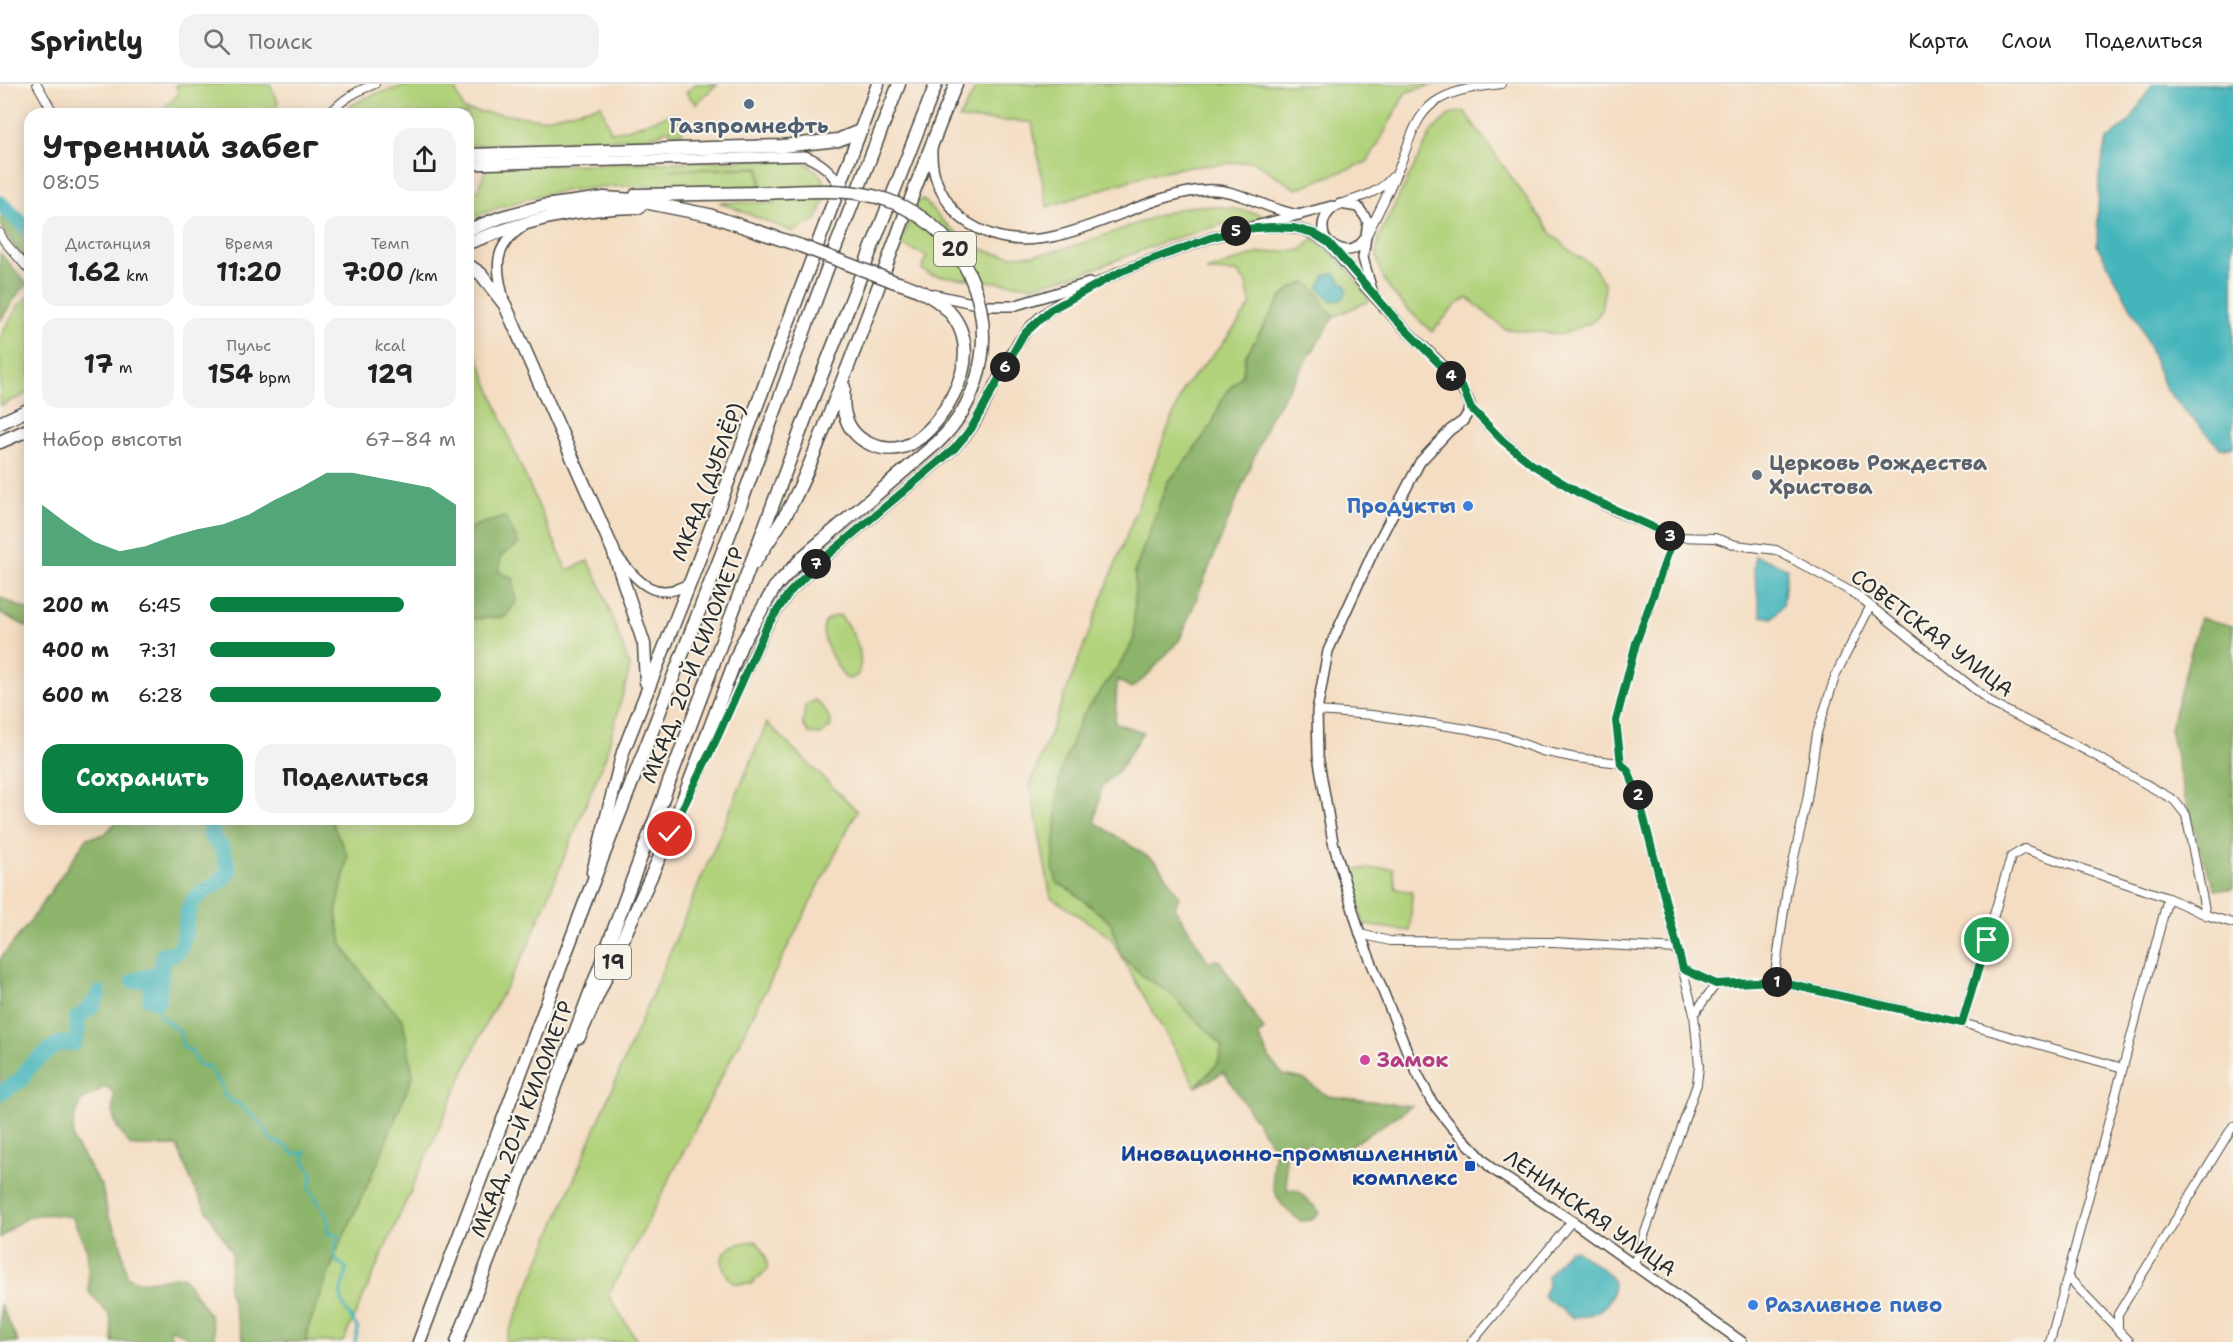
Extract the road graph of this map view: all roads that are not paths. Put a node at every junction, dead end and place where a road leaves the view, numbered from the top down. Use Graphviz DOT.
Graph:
graph roads {
  1 [pos="37,84"];
  2 [pos="375,84"];
  3 [pos="878,84"];
  4 [pos="899,84"];
  5 [pos="936,84"];
  6 [pos="956,84"];
  7 [pos="1501,84"];
  8 [pos="51,108"];
  9 [pos="335,108"];
  10 [pos="862,130"];
  11 [pos="932,142"];
  12 [pos="474,155"];
  13 [pos="474,165"];
  14 [pos="1399,169"];
  15 [pos="840,188"];
  16 [pos="604,198"];
  17 [pos="1340,204"];
  18 [pos="668,207"];
  19 [pos="1300,215"];
  20 [pos="535,219"];
  21 [pos="474,228"];
  22 [pos="1243,229"];
  23 [pos="0,233"];
  24 [pos="1368,233"];
  25 [pos="474,241"];
  26 [pos="1329,243"];
  27 [pos="24,264"];
  28 [pos="474,270"];
  29 [pos="1122,271"];
  30 [pos="920,291"];
  31 [pos="1373,294"];
  32 [pos="505,305"];
  33 [pos="847,368"];
  34 [pos="1471,408"];
  35 [pos="24,412"];
  36 [pos="0,423"];
  37 [pos="24,432"];
  38 [pos="0,442"];
  39 [pos="1674,537"];
  40 [pos="613,550"];
  41 [pos="750,567"];
  42 [pos="690,583"];
  43 [pos="1870,607"];
  44 [pos="646,689"];
  45 [pos="1317,711"];
  46 [pos="1621,764"];
  47 [pos="670,834"];
  48 [pos="587,897"];
  49 [pos="2168,898"];
  50 [pos="2206,912"];
  51 [pos="2233,923"];
  52 [pos="1360,934"];
  53 [pos="1677,949"];
  54 [pos="1683,969"];
  55 [pos="1774,981"];
  56 [pos="1716,984"];
  57 [pos="1694,1014"];
  58 [pos="1962,1023"];
  59 [pos="2123,1068"];
  60 [pos="554,1089"];
  61 [pos="2233,1126"];
  62 [pos="1572,1221"];
  63 [pos="1634,1264"];
  64 [pos="2068,1277"];
  65 [pos="2127,1339"];
  66 [pos="419,1342"];
  67 [pos="457,1342"];
  68 [pos="1472,1342"];
  69 [pos="1742,1342"];
  70 [pos="2050,1342"];
  1 -- 8 [label="street"];
  2 -- 9 [label="street"];
  3 -- 10 [label="main road, МКАД (ДУБЛЁР)"];
  4 -- 48 [label="main road, МКАД, 20-Й КИЛОМЕТР"];
  5 -- 41 [label="main road, МКАД, 20-Й КИЛОМЕТР"];
  6 -- 11 [label="main road"];
  7 -- 14 [label="street"];
  10 -- 12 [label="main road"];
  10 -- 15 [label="main road, МКАД (ДУБЛЁР)"];
  11 -- 19 [label="street"];
  11 -- 33 [label="main road"];
  13 -- 15 [label="street"];
  14 -- 17 [label="street"];
  14 -- 24 [label="street"];
  15 -- 42 [label="main road, МКАД (ДУБЛЁР)"];
  16 -- 18 [label="main road"];
  16 -- 21 [label="main road"];
  16 -- 47 [label="main road, 20, bridge"];
  17 -- 19 [label="street"];
  17 -- 24 [label="street"];
  17 -- 26 [label="street"];
  18 -- 20 [label="main road"];
  18 -- 30 [label="main road, bridge"];
  19 -- 22 [label="street"];
  20 -- 25 [label="main road"];
  20 -- 32 [label="street"];
  22 -- 26 [label="street"];
  22 -- 29 [label="street"];
  23 -- 27 [label="street"];
  24 -- 26 [label="street"];
  24 -- 31 [label="street"];
  26 -- 31 [label="street"];
  28 -- 32 [label="main road"];
  29 -- 30 [label="street"];
  29 -- 47 [label="street, 19"];
  30 -- 33 [label="main road"];
  31 -- 34 [label="street"];
  32 -- 40 [label="main road"];
  33 -- 41 [label="main road"];
  34 -- 39 [label="street"];
  34 -- 45 [label="street, ЛЕНИНСКАЯ УЛИЦА"];
  35 -- 36 [label="main road"];
  37 -- 38 [label="main road"];
  39 -- 43 [label="street, СОВЕТСКАЯ УЛИЦА"];
  39 -- 46 [label="street"];
  40 -- 42 [label="street"];
  40 -- 44 [label="main road"];
  41 -- 60 [label="main road, МКАД, 20-Й КИЛОМЕТР"];
  42 -- 44 [label="main road, МКАД (ДУБЛЁР)"];
  43 -- 50 [label="street, СОВЕТСКАЯ УЛИЦА"];
  43 -- 55 [label="street"];
  44 -- 48 [label="main road, МКАД (ДУБЛЁР)"];
  45 -- 46 [label="street"];
  45 -- 52 [label="street, ЛЕНИНСКАЯ УЛИЦА"];
  46 -- 53 [label="street"];
  47 -- 60 [label="main road, 19"];
  48 -- 66 [label="main road, МКАД, 20-Й КИЛОМЕТР"];
  49 -- 50 [label="street"];
  49 -- 58 [label="street"];
  49 -- 59 [label="street"];
  50 -- 51 [label="street"];
  52 -- 53 [label="street"];
  52 -- 62 [label="street, ЛЕНИНСКАЯ УЛИЦА"];
  53 -- 54 [label="street"];
  54 -- 56 [label="street"];
  54 -- 57 [label="street"];
  55 -- 56 [label="street"];
  55 -- 58 [label="street"];
  56 -- 57 [label="street"];
  57 -- 63 [label="street"];
  58 -- 59 [label="street"];
  59 -- 64 [label="street"];
  60 -- 67 [label="main road, МКАД, 20-Й КИЛОМЕТР"];
  61 -- 65 [label="street"];
  62 -- 63 [label="street, ЛЕНИНСКАЯ УЛИЦА"];
  62 -- 68 [label="street"];
  63 -- 69 [label="street, ЛЕНИНСКАЯ УЛИЦА"];
  64 -- 65 [label="street"];
  64 -- 70 [label="street"];
}
